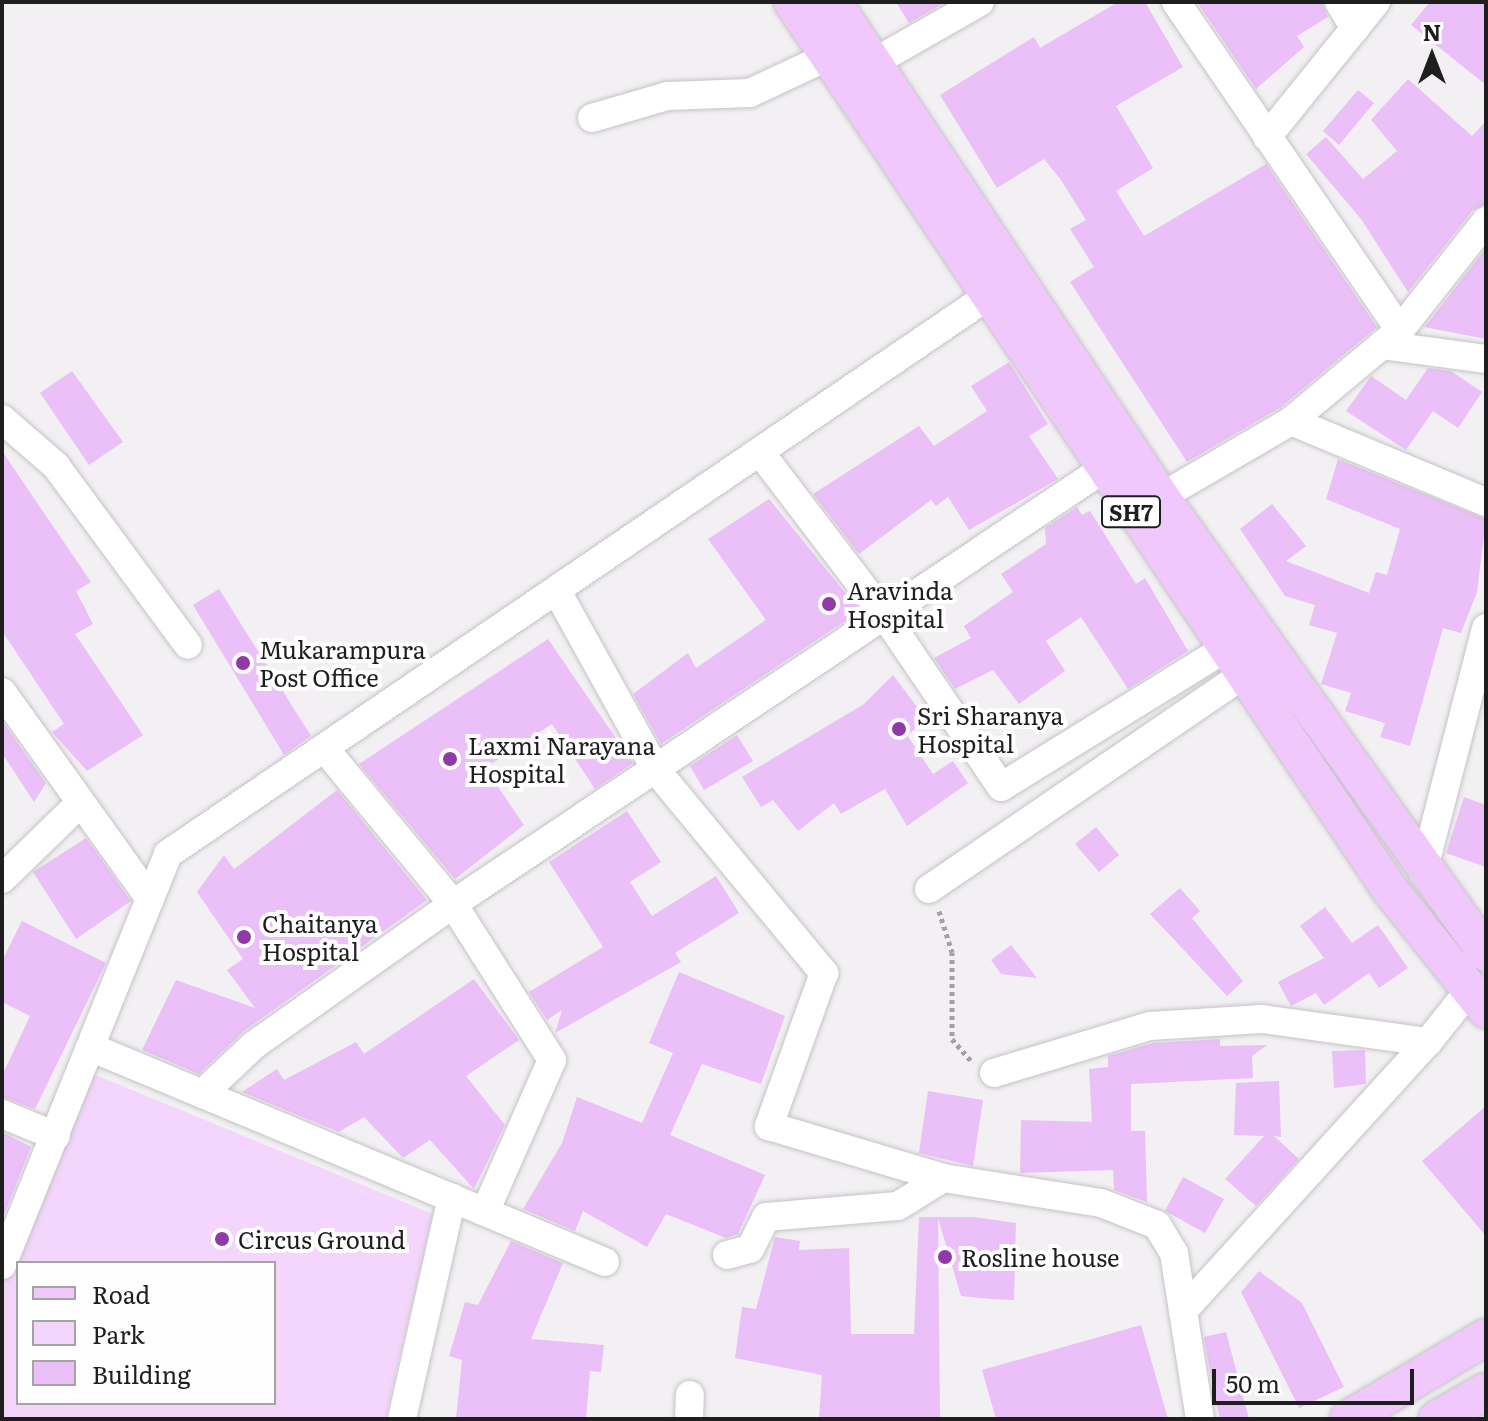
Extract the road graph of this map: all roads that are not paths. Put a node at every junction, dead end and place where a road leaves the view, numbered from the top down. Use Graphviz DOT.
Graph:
graph roads {
  1 [pos="792,2"];
  2 [pos="833,2"];
  3 [pos="980,2"];
  4 [pos="1176,2"];
  5 [pos="1339,2"];
  6 [pos="1376,2"];
  7 [pos="1355,29"];
  8 [pos="827,57"];
  9 [pos="873,63"];
  10 [pos="592,118"];
  11 [pos="1267,137"];
  12 [pos="1486,221"];
  13 [pos="988,296"];
  14 [pos="1391,338"];
  15 [pos="1486,359"];
  16 [pos="2,419"];
  17 [pos="1291,421"];
  18 [pos="763,456"];
  19 [pos="1103,469"];
  20 [pos="1161,497"];
  21 [pos="1486,502"];
  22 [pos="558,593"];
  23 [pos="887,619"];
  24 [pos="1486,628"];
  25 [pos="188,645"];
  26 [pos="1236,660"];
  27 [pos="2,692"];
  28 [pos="325,749"];
  29 [pos="656,770"];
  30 [pos="78,805"];
  31 [pos="1423,872"];
  32 [pos="2,879"];
  33 [pos="929,889"];
  34 [pos="150,899"];
  35 [pos="453,904"];
  36 [pos="1486,953"];
  37 [pos="1477,1001"];
  38 [pos="1428,1042"];
  39 [pos="90,1047"];
  40 [pos="994,1073"];
  41 [pos="202,1094"];
  42 [pos="2,1114"];
  43 [pos="56,1136"];
  44 [pos="943,1178"];
  45 [pos="452,1198"];
  46 [pos="485,1212"];
  47 [pos="727,1255"];
  48 [pos="605,1262"];
  49 [pos="2,1265"];
  50 [pos="1183,1311"];
  51 [pos="1486,1337"];
  52 [pos="1486,1391"];
  53 [pos="402,1419"];
  54 [pos="1200,1419"];
  55 [pos="1348,1419"];
  56 [pos="1437,1419"];
  1 -- 8 [label="main road, SH7"];
  2 -- 9 [label="main road, SH7"];
  3 -- 9 [label="street"];
  4 -- 11 [label="street"];
  5 -- 7 [label="street"];
  6 -- 7 [label="street"];
  7 -- 11 [label="street"];
  8 -- 10 [label="street"];
  8 -- 13 [label="main road, SH7"];
  9 -- 20 [label="main road, SH7"];
  11 -- 14 [label="street"];
  12 -- 14 [label="street"];
  13 -- 18 [label="street"];
  13 -- 19 [label="main road, SH7"];
  14 -- 15 [label="street"];
  14 -- 17 [label="street"];
  16 -- 25 [label="street"];
  17 -- 20 [label="street"];
  17 -- 21 [label="street"];
  18 -- 22 [label="street"];
  18 -- 23 [label="street"];
  19 -- 23 [label="street"];
  19 -- 26 [label="main road, SH7"];
  20 -- 31 [label="main road, SH7"];
  22 -- 28 [label="street"];
  22 -- 29 [label="street"];
  23 -- 26 [label="street"];
  23 -- 29 [label="street"];
  24 -- 31 [label="street"];
  26 -- 33 [label="street"];
  26 -- 37 [label="main road, SH7"];
  27 -- 30 [label="street"];
  28 -- 34 [label="street"];
  28 -- 35 [label="street"];
  29 -- 35 [label="street"];
  29 -- 44 [label="street"];
  30 -- 32 [label="street"];
  30 -- 34 [label="street"];
  31 -- 36 [label="main road, SH7"];
  34 -- 39 [label="street"];
  35 -- 41 [label="street"];
  35 -- 46 [label="street"];
  37 -- 38 [label="street"];
  38 -- 40 [label="street"];
  38 -- 50 [label="street"];
  39 -- 41 [label="street"];
  39 -- 43 [label="street"];
  41 -- 45 [label="street"];
  42 -- 43 [label="street"];
  43 -- 49 [label="street"];
  44 -- 47 [label="street"];
  44 -- 50 [label="street"];
  45 -- 46 [label="street"];
  45 -- 53 [label="street"];
  46 -- 48 [label="street"];
  50 -- 54 [label="street"];
  51 -- 55 [label="main road"];
  52 -- 56 [label="main road"];
}
